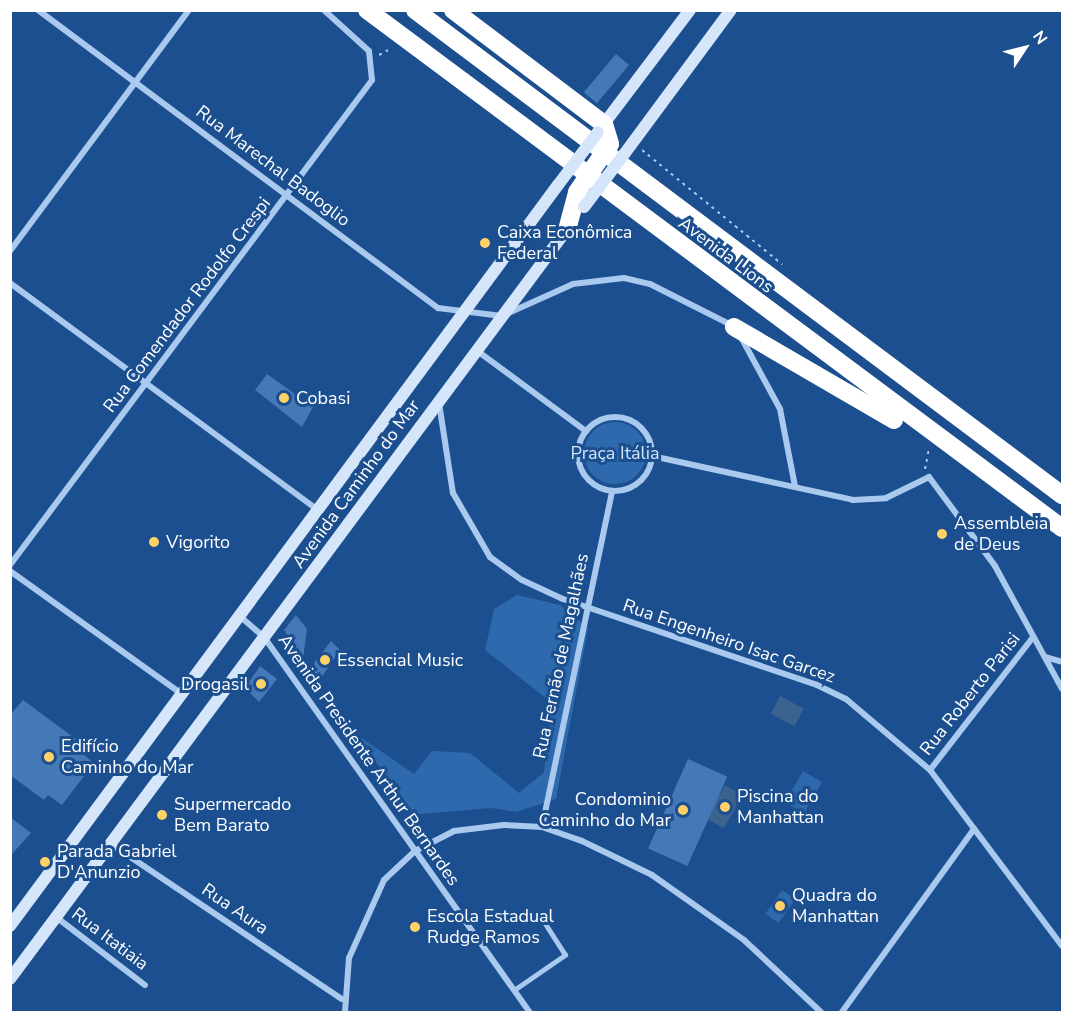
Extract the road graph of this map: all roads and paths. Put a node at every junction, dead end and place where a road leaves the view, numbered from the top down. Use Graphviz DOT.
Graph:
graph roads {
  1 [pos="38,10"];
  2 [pos="189,10"];
  3 [pos="324,10"];
  4 [pos="367,10"];
  5 [pos="415,10"];
  6 [pos="453,10"];
  7 [pos="690,10"];
  8 [pos="731,10"];
  9 [pos="136,82"];
  10 [pos="609,138"];
  11 [pos="632,143"];
  12 [pos="288,196"];
  13 [pos="567,230"];
  14 [pos="10,251"];
  15 [pos="790,270"];
  16 [pos="10,283"];
  17 [pos="467,315"];
  18 [pos="502,316"];
  19 [pos="734,327"];
  20 [pos="477,350"];
  21 [pos="146,385"];
  22 [pos="438,401"];
  23 [pos="586,431"];
  24 [pos="930,441"];
  25 [pos="652,456"];
  26 [pos="977,470"];
  27 [pos="924,475"];
  28 [pos="795,486"];
  29 [pos="612,491"];
  30 [pos="1062,495"];
  31 [pos="321,512"];
  32 [pos="1062,528"];
  33 [pos="10,564"];
  34 [pos="10,571"];
  35 [pos="586,607"];
  36 [pos="242,618"];
  37 [pos="264,637"];
  38 [pos="1034,637"];
  39 [pos="1045,657"];
  40 [pos="1062,662"];
  41 [pos="1062,689"];
  42 [pos="184,696"];
  43 [pos="930,770"];
  44 [pos="542,827"];
  45 [pos="974,829"];
  46 [pos="111,843"];
  47 [pos="415,851"];
  48 [pos="540,916"];
  49 [pos="56,917"];
  50 [pos="10,926"];
  51 [pos="1062,946"];
  52 [pos="10,979"];
  53 [pos="145,985"];
  54 [pos="514,990"];
  55 [pos="342,999"];
  56 [pos="345,1012"];
  57 [pos="530,1012"];
  58 [pos="820,1012"];
  59 [pos="842,1012"];
  1 -- 9 [label="street, Rua Marechal Badoglio"];
  2 -- 9 [label="street"];
  3 -- 12 [label="street, Rua Comendador Rodolfo Crespi"];
  4 -- 26 [label="highway, Avenida Lions"];
  5 -- 30 [label="highway, Avenida Lions"];
  6 -- 10 [label="highway"];
  7 -- 10 [label="main road, Avenida Caminho do Mar"];
  8 -- 11 [label="main road, Avenida Caminho do Mar"];
  9 -- 12 [label="street, Rua Marechal Badoglio"];
  9 -- 14 [label="street"];
  10 -- 11 [label="main road, Avenida Caminho do Mar"];
  10 -- 13 [label="highway, bridge"];
  10 -- 17 [label="main road, Avenida Caminho do Mar, bridge"];
  11 -- 15 [label="path"];
  12 -- 17 [label="street, Rua Marechal Badoglio"];
  12 -- 21 [label="street, Rua Comendador Rodolfo Crespi"];
  13 -- 18 [label="main road, Avenida Caminho do Mar"];
  16 -- 21 [label="street"];
  17 -- 18 [label="street, Rua Marechal Badoglio"];
  17 -- 31 [label="main road, Avenida Caminho do Mar"];
  18 -- 19 [label="street"];
  18 -- 20 [label="main road, Avenida Caminho do Mar"];
  19 -- 24 [label="highway"];
  19 -- 28 [label="street"];
  20 -- 22 [label="main road, Avenida Caminho do Mar"];
  20 -- 23 [label="street"];
  21 -- 31 [label="street"];
  21 -- 33 [label="street, Rua Comendador Rodolfo Crespi"];
  22 -- 35 [label="street, Rua Engenheiro Isac Garcez"];
  22 -- 37 [label="main road, Avenida Caminho do Mar"];
  23 -- 25 [label="street"];
  23 -- 29 [label="street"];
  24 -- 26 [label="highway"];
  24 -- 27 [label="path"];
  25 -- 28 [label="street"];
  25 -- 29 [label="street"];
  26 -- 32 [label="highway, Avenida Lions"];
  27 -- 28 [label="street"];
  27 -- 38 [label="street"];
  29 -- 35 [label="street, Rua Fernão de Magalhães"];
  31 -- 36 [label="main road, Avenida Caminho do Mar"];
  34 -- 42 [label="street"];
  35 -- 43 [label="street, Rua Engenheiro Isac Garcez"];
  35 -- 44 [label="street, Rua Fernão de Magalhães"];
  36 -- 37 [label="street, Avenida Presidente Arthur Bernardes"];
  36 -- 42 [label="main road, Avenida Caminho do Mar"];
  37 -- 46 [label="main road, Avenida Caminho do Mar"];
  37 -- 47 [label="street, Avenida Presidente Arthur Bernardes"];
  38 -- 39 [label="street"];
  38 -- 43 [label="street, Rua Roberto Parisi"];
  39 -- 40 [label="street"];
  39 -- 41 [label="street"];
  42 -- 50 [label="main road, Avenida Caminho do Mar"];
  43 -- 45 [label="street, Rua Engenheiro Isac Garcez"];
  44 -- 47 [label="street"];
  44 -- 58 [label="street"];
  45 -- 51 [label="street, Rua Engenheiro Isac Garcez"];
  45 -- 59 [label="street"];
  46 -- 49 [label="main road, Avenida Caminho do Mar"];
  46 -- 55 [label="street, Rua Aura"];
  47 -- 54 [label="street, Avenida Presidente Arthur Bernardes"];
  47 -- 55 [label="street"];
  48 -- 54 [label="lane"];
  49 -- 52 [label="main road, Avenida Caminho do Mar"];
  49 -- 53 [label="street, Rua Itatiaia"];
  54 -- 57 [label="street, Avenida Presidente Arthur Bernardes"];
  55 -- 56 [label="street"];
}
